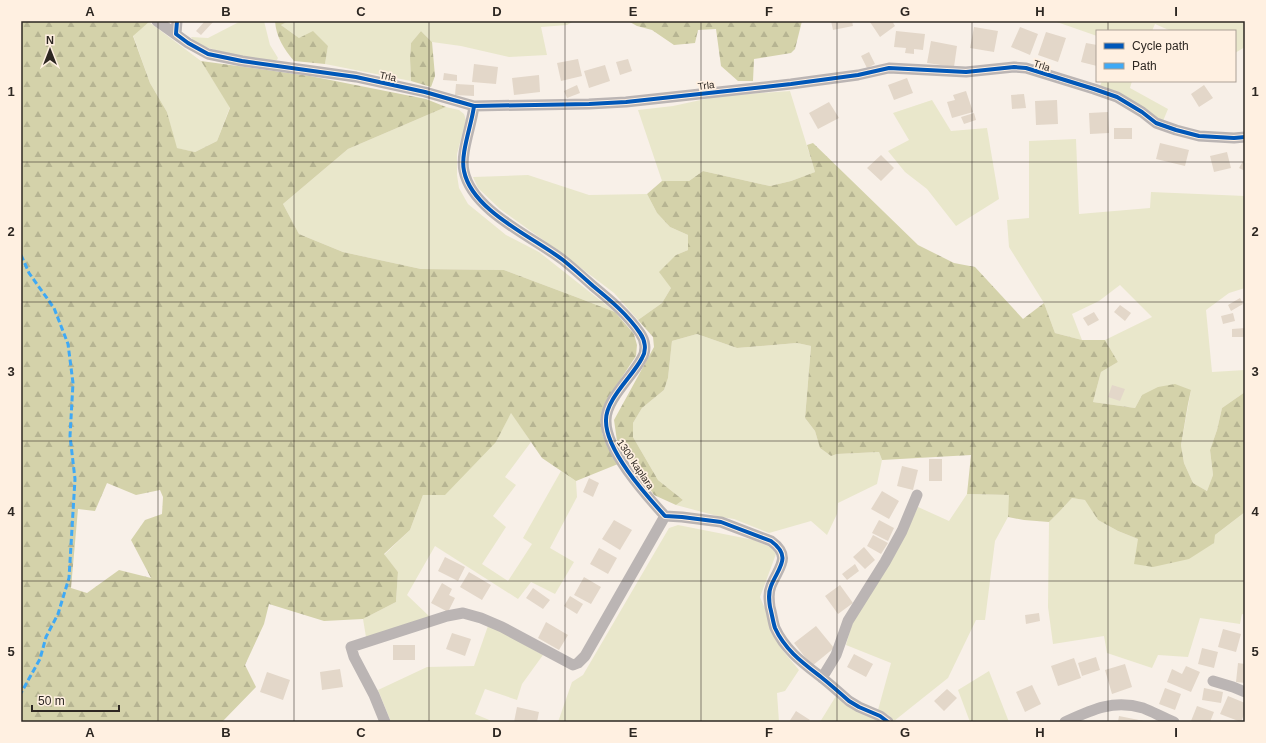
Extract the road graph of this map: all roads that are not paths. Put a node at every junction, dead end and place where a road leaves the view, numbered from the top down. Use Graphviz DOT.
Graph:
graph roads {
  1 [pos="157,21"];
  2 [pos="177,21"];
  3 [pos="176,34"];
  4 [pos="474,106"];
  5 [pos="1245,137"];
  6 [pos="918,495"];
  7 [pos="666,516"];
  8 [pos="822,678"];
  9 [pos="1213,681"];
  10 [pos="1245,692"];
  11 [pos="385,722"];
  12 [pos="888,722"];
  13 [pos="1065,722"];
  14 [pos="1174,722"];
  1 -- 3 [label="street, Trla"];
  2 -- 3 [label="street"];
  3 -- 4 [label="street, Trla"];
  4 -- 5 [label="street, Trla"];
  4 -- 7 [label="street, 1300 kaplara"];
  6 -- 8 [label="street"];
  7 -- 8 [label="street"];
  7 -- 11 [label="street"];
  8 -- 12 [label="street"];
  9 -- 10 [label="street"];
  13 -- 14 [label="street"];
}
